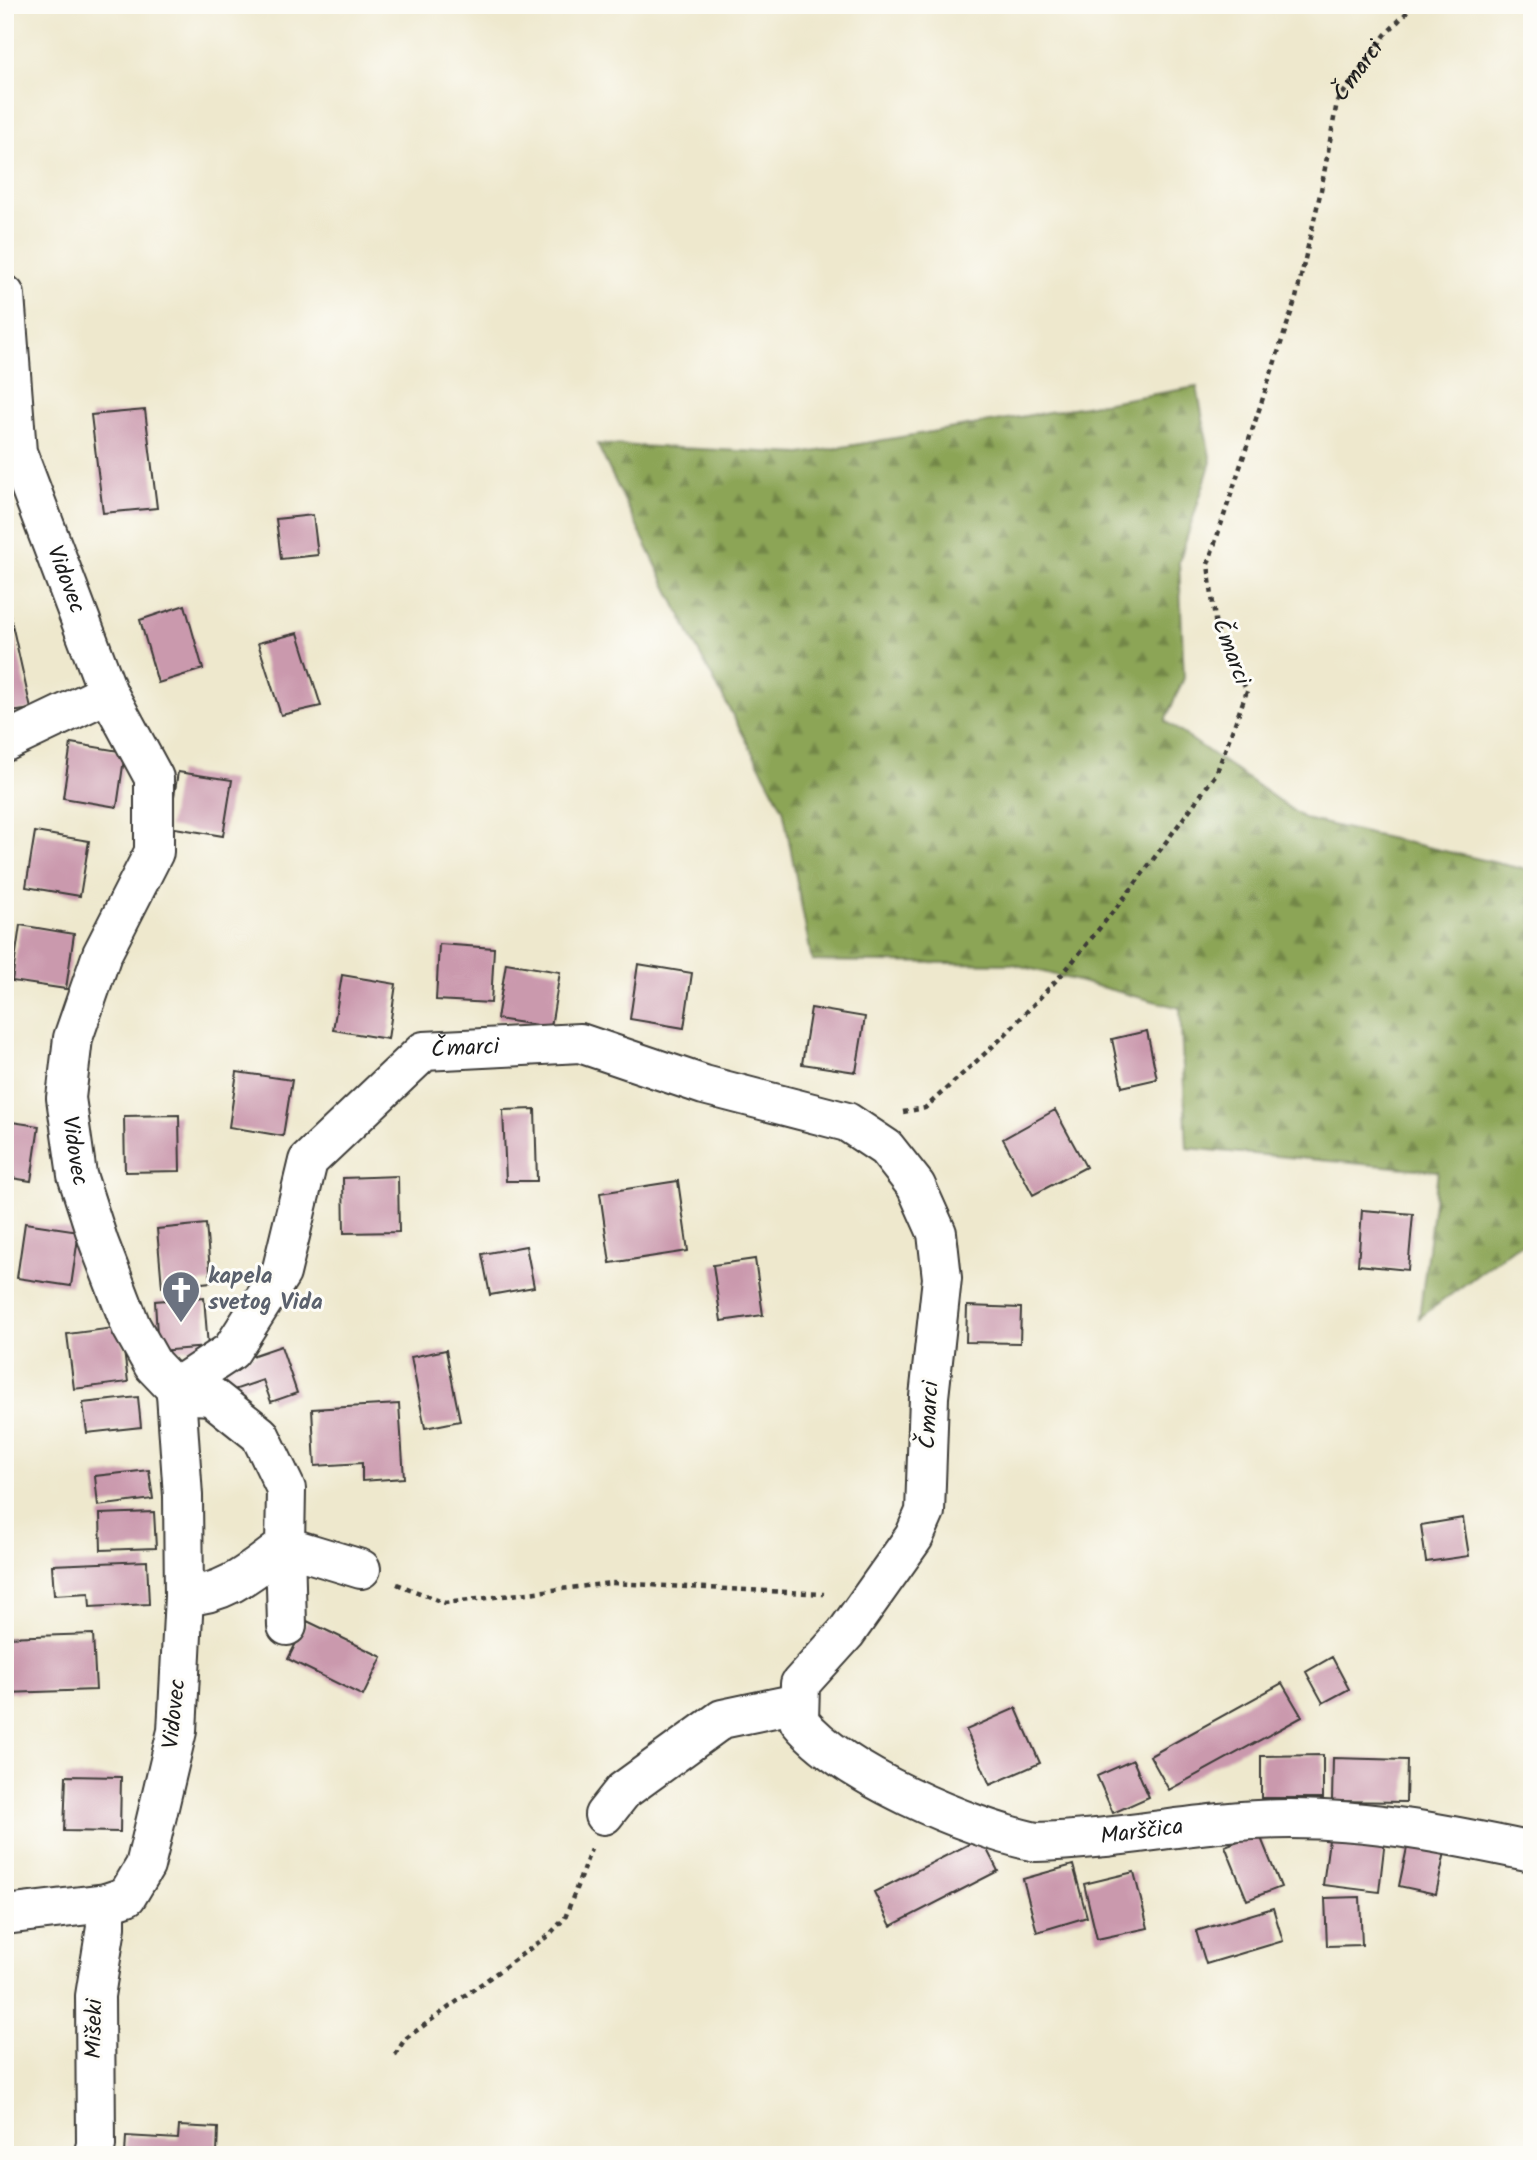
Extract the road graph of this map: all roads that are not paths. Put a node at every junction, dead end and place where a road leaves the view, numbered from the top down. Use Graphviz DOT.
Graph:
graph roads {
  1 [pos="5,295"];
  2 [pos="108,693"];
  3 [pos="5,742"];
  4 [pos="175,1391"];
  5 [pos="285,1546"];
  6 [pos="361,1569"];
  7 [pos="184,1596"];
  8 [pos="287,1626"];
  9 [pos="798,1703"];
  10 [pos="604,1815"];
  11 [pos="1532,1852"];
  12 [pos="106,1903"];
  13 [pos="5,1915"];
  14 [pos="93,2155"];
  1 -- 2 [label="street, Vidovec"];
  2 -- 3 [label="street"];
  2 -- 4 [label="street, Vidovec"];
  4 -- 5 [label="street"];
  4 -- 7 [label="street, Vidovec"];
  4 -- 9 [label="street, Čmarci"];
  5 -- 6 [label="street"];
  5 -- 7 [label="street"];
  5 -- 8 [label="street"];
  7 -- 12 [label="street, Vidovec"];
  9 -- 10 [label="street"];
  9 -- 11 [label="street, Marščica"];
  12 -- 13 [label="street, Vidovec"];
  12 -- 14 [label="street, Mišeki"];
}
